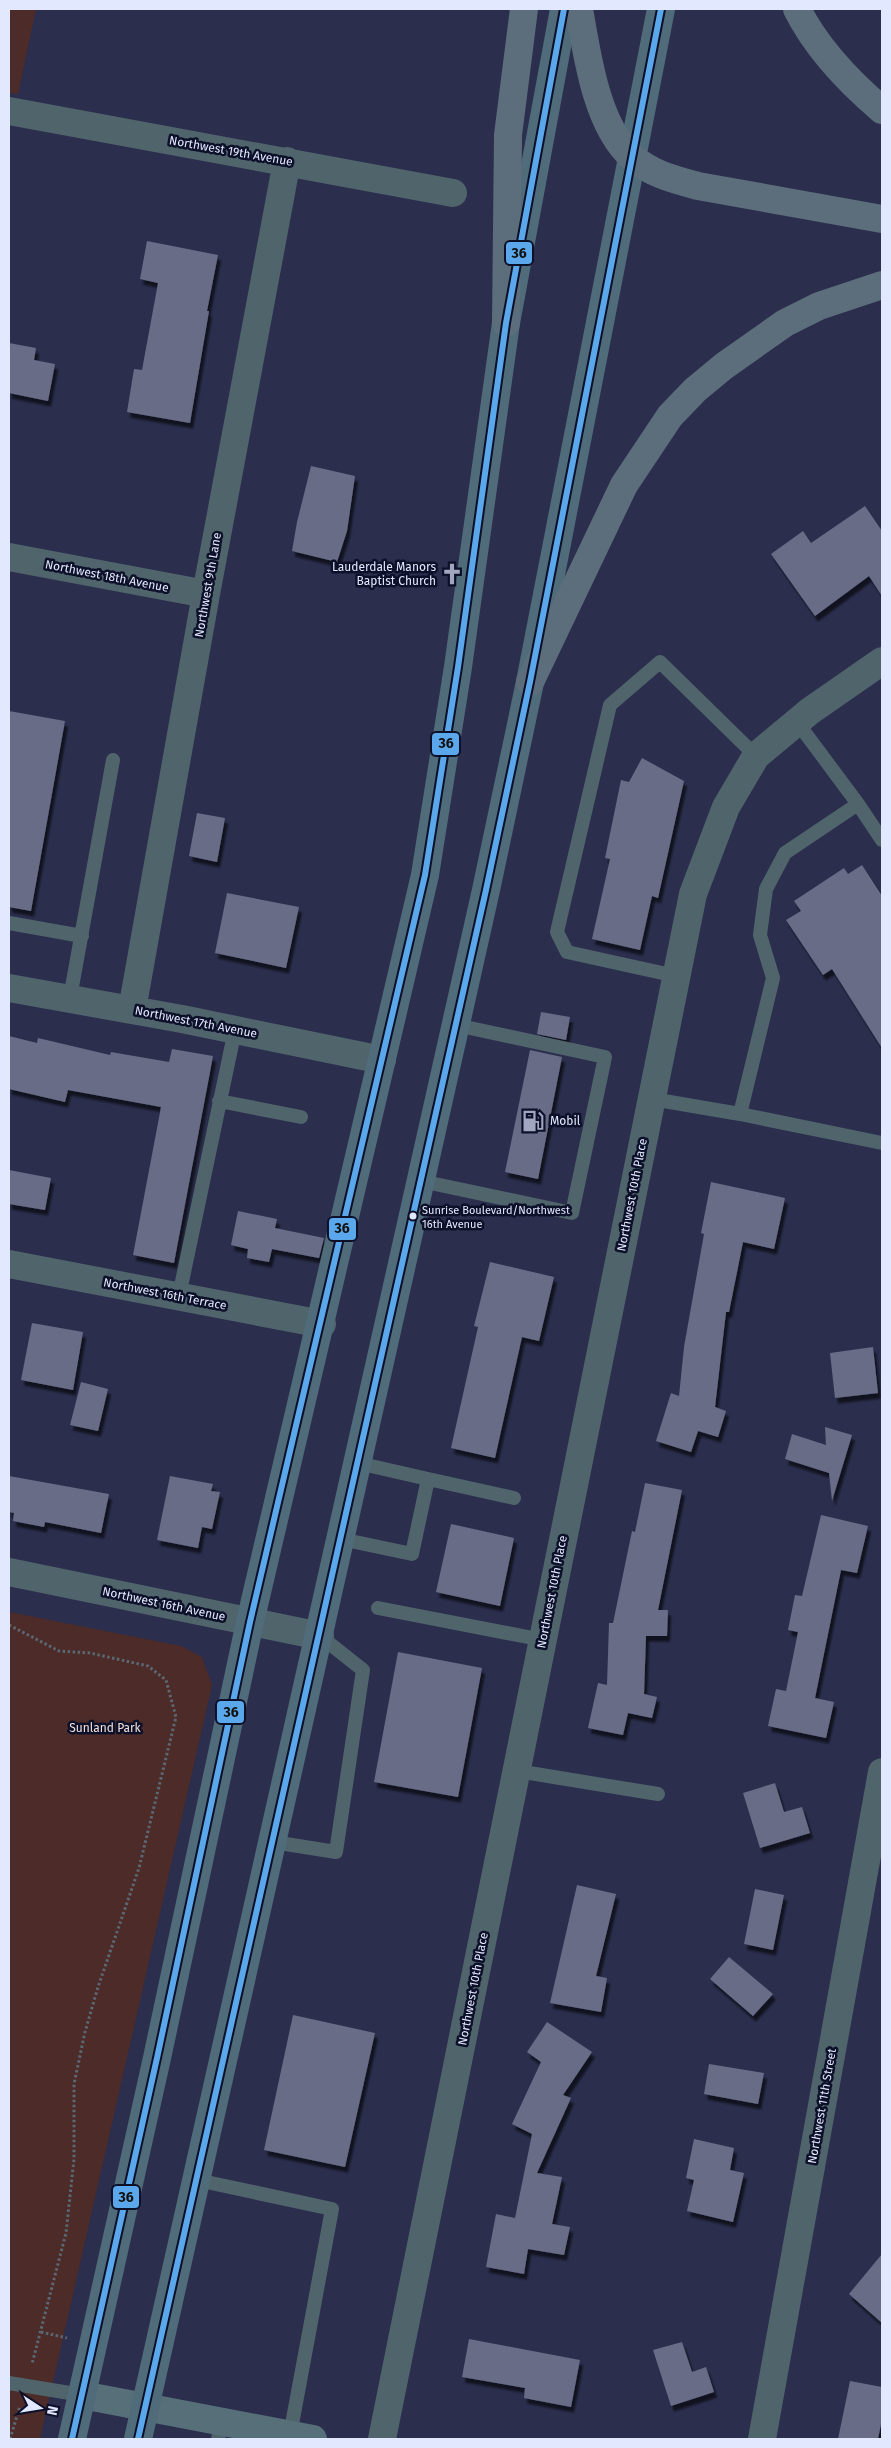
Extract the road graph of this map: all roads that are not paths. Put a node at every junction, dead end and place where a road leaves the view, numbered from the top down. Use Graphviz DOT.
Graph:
graph roads {
  1 [pos="524,9"];
  2 [pos="564,9"];
  3 [pos="579,9"];
  4 [pos="661,9"];
  5 [pos="797,9"];
  6 [pos="882,110"];
  7 [pos="9,111"];
  8 [pos="632,157"];
  9 [pos="286,161"];
  10 [pos="454,194"];
  11 [pos="882,219"];
  12 [pos="882,285"];
  13 [pos="506,323"];
  14 [pos="9,557"];
  15 [pos="206,594"];
  16 [pos="882,661"];
  17 [pos="530,682"];
  18 [pos="797,722"];
  19 [pos="756,756"];
  20 [pos="113,760"];
  21 [pos="858,804"];
  22 [pos="882,840"];
  23 [pos="9,922"];
  24 [pos="82,936"];
  25 [pos="676,976"];
  26 [pos="9,988"];
  27 [pos="70,998"];
  28 [pos="132,1010"];
  29 [pos="456,1025"];
  30 [pos="235,1030"];
  31 [pos="382,1060"];
  32 [pos="652,1099"];
  33 [pos="219,1101"];
  34 [pos="740,1114"];
  35 [pos="301,1117"];
  36 [pos="882,1143"];
  37 [pos="421,1181"];
  38 [pos="9,1264"];
  39 [pos="178,1296"];
  40 [pos="322,1324"];
  41 [pos="358,1464"];
  42 [pos="428,1479"];
  43 [pos="514,1498"];
  44 [pos="341,1539"];
  45 [pos="9,1572"];
  46 [pos="378,1608"];
  47 [pos="250,1622"];
  48 [pos="320,1636"];
  49 [pos="543,1640"];
  50 [pos="517,1770"];
  51 [pos="882,1772"];
  52 [pos="658,1794"];
  53 [pos="273,1842"];
  54 [pos="197,2180"];
  55 [pos="9,2383"];
  56 [pos="82,2395"];
  57 [pos="145,2407"];
  58 [pos="220,2431"];
  59 [pos="301,2437"];
  60 [pos="72,2439"];
  61 [pos="138,2439"];
  62 [pos="382,2439"];
  63 [pos="762,2439"];
  1 -- 13 [label="highway"];
  2 -- 13 [label="main road"];
  3 -- 8 [label="highway"];
  4 -- 8 [label="main road"];
  5 -- 6 [label="highway"];
  7 -- 9 [label="street, Northwest 19th Avenue"];
  8 -- 11 [label="highway"];
  8 -- 17 [label="main road"];
  9 -- 10 [label="street, Northwest 19th Avenue"];
  9 -- 15 [label="street, Northwest 9th Lane"];
  12 -- 17 [label="highway"];
  13 -- 31 [label="main road"];
  14 -- 15 [label="street, Northwest 18th Avenue"];
  15 -- 28 [label="street, Northwest 9th Lane"];
  16 -- 18 [label="street, Northwest 10th Place"];
  17 -- 29 [label="main road"];
  18 -- 19 [label="street, Northwest 10th Place"];
  18 -- 21 [label="lane"];
  19 -- 25 [label="street, Northwest 10th Place"];
  19 -- 25 [label="lane"];
  20 -- 24 [label="lane"];
  21 -- 22 [label="lane"];
  21 -- 34 [label="lane"];
  23 -- 24 [label="lane"];
  24 -- 27 [label="lane"];
  25 -- 32 [label="street, Northwest 10th Place"];
  26 -- 27 [label="street, Northwest 17th Avenue"];
  27 -- 28 [label="street, Northwest 17th Avenue"];
  28 -- 30 [label="street, Northwest 17th Avenue"];
  29 -- 37 [label="main road"];
  29 -- 37 [label="lane"];
  30 -- 31 [label="street, Northwest 17th Avenue"];
  30 -- 33 [label="lane"];
  31 -- 40 [label="main road"];
  32 -- 34 [label="lane"];
  32 -- 49 [label="street, Northwest 10th Place"];
  33 -- 35 [label="lane"];
  33 -- 39 [label="lane"];
  34 -- 36 [label="lane"];
  37 -- 41 [label="main road"];
  38 -- 39 [label="street, Northwest 16th Terrace"];
  39 -- 40 [label="street, Northwest 16th Terrace"];
  40 -- 47 [label="main road"];
  41 -- 42 [label="lane"];
  41 -- 44 [label="main road"];
  42 -- 43 [label="lane"];
  42 -- 44 [label="lane"];
  44 -- 48 [label="main road"];
  45 -- 47 [label="street, Northwest 16th Avenue"];
  46 -- 49 [label="lane"];
  47 -- 48 [label="street, Northwest 16th Avenue"];
  47 -- 56 [label="main road"];
  48 -- 53 [label="main road"];
  48 -- 53 [label="lane"];
  49 -- 50 [label="street, Northwest 10th Place"];
  50 -- 52 [label="lane"];
  50 -- 62 [label="street, Northwest 10th Place"];
  51 -- 63 [label="street, Northwest 11th Street"];
  53 -- 54 [label="main road"];
  54 -- 57 [label="main road"];
  54 -- 59 [label="lane"];
  55 -- 56 [label="lane"];
  56 -- 57 [label="street"];
  56 -- 60 [label="main road"];
  57 -- 58 [label="street"];
  57 -- 61 [label="main road"];
  58 -- 59 [label="street"];
}
